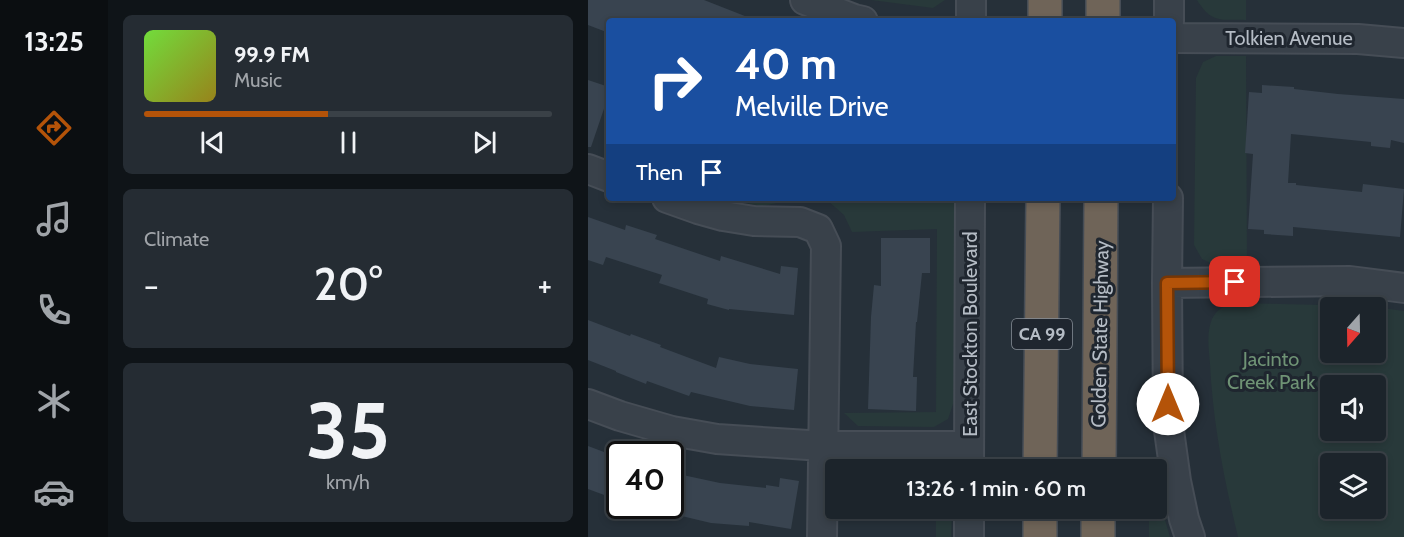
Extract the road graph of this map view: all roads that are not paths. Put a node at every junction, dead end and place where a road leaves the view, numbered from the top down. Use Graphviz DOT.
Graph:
graph roads {
  1 [pos="804,0"];
  2 [pos="971,0"];
  3 [pos="1045,0"];
  4 [pos="1103,0"];
  5 [pos="1169,0"];
  6 [pos="797,18"];
  7 [pos="851,18"];
  8 [pos="971,18"];
  9 [pos="1045,18"];
  10 [pos="1103,18"];
  11 [pos="1169,18"];
  12 [pos="1176,38"];
  13 [pos="1404,43"];
  14 [pos="588,169"];
  15 [pos="606,176"];
  16 [pos="688,201"];
  17 [pos="970,201"];
  18 [pos="1043,201"];
  19 [pos="1101,201"];
  20 [pos="1167,201"];
  21 [pos="727,207"];
  22 [pos="1167,283"];
  23 [pos="1404,288"];
  24 [pos="588,404"];
  25 [pos="823,446"];
  26 [pos="969,458"];
  27 [pos="1040,459"];
  28 [pos="1099,459"];
  29 [pos="969,519"];
  30 [pos="1040,519"];
  31 [pos="1098,519"];
  32 [pos="822,537"];
  33 [pos="969,537"];
  34 [pos="1040,537"];
  35 [pos="1098,537"];
  36 [pos="1190,537"];
  1 -- 6 [label="street"];
  1 -- 7 [label="street"];
  2 -- 8 [label="street"];
  3 -- 9 [label="highway"];
  4 -- 10 [label="highway"];
  5 -- 11 [label="street"];
  12 -- 13 [label="street, Tolkien Avenue"];
  14 -- 15 [label="street"];
  16 -- 21 [label="street"];
  17 -- 26 [label="street, East Stockton Boulevard"];
  18 -- 27 [label="highway, CA 99"];
  19 -- 28 [label="highway, Golden State Highway / CA 99"];
  20 -- 22 [label="street"];
  21 -- 25 [label="street"];
  22 -- 23 [label="street"];
  22 -- 36 [label="street"];
  24 -- 25 [label="street"];
  25 -- 26 [label="street"];
  25 -- 32 [label="street"];
  29 -- 33 [label="street"];
  30 -- 34 [label="highway"];
  31 -- 35 [label="highway"];
}
